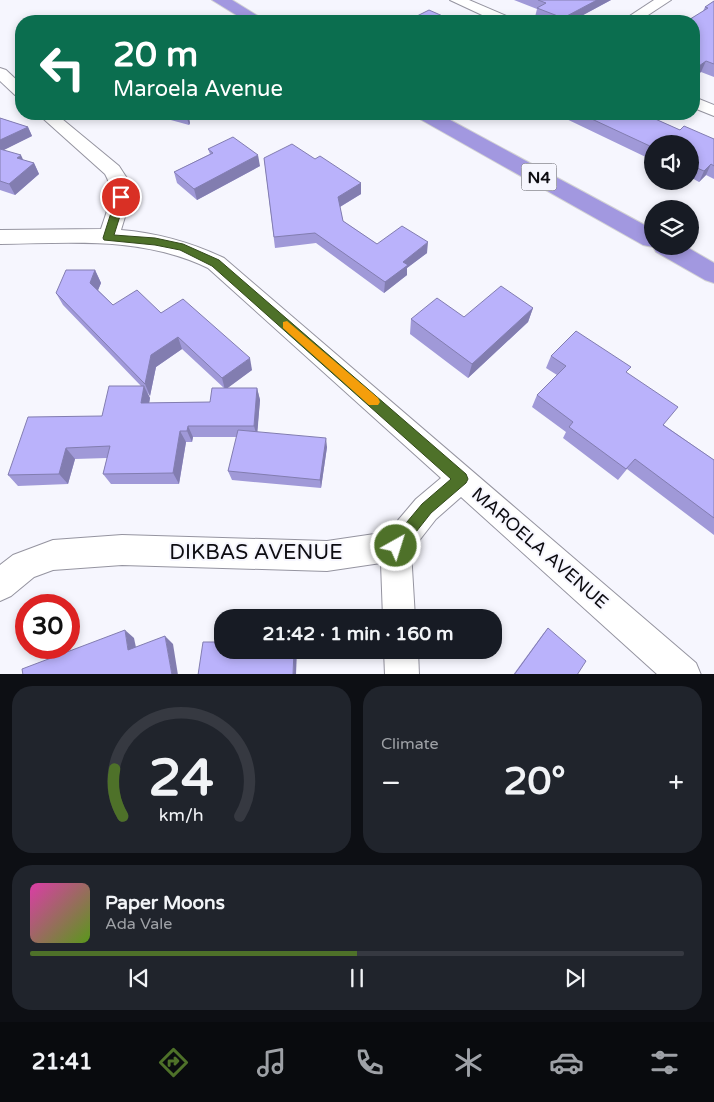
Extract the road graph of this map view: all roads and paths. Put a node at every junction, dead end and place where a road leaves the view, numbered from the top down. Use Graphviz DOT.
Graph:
graph roads {
  1 [pos="220,0"];
  2 [pos="457,0"];
  3 [pos="664,0"];
  4 [pos="247,15"];
  5 [pos="492,15"];
  6 [pos="638,15"];
  7 [pos="0,73"];
  8 [pos="15,87"];
  9 [pos="700,105"];
  10 [pos="714,111"];
  11 [pos="53,120"];
  12 [pos="436,120"];
  13 [pos="644,236"];
  14 [pos="0,237"];
  15 [pos="108,238"];
  16 [pos="681,255"];
  17 [pos="714,274"];
  18 [pos="461,479"];
  19 [pos="396,546"];
  20 [pos="0,585"];
  21 [pos="399,609"];
  22 [pos="401,659"];
  23 [pos="402,674"];
  24 [pos="684,674"];
  1 -- 4 [label="highway"];
  2 -- 5 [label="street"];
  3 -- 6 [label="street"];
  7 -- 8 [label="street"];
  9 -- 10 [label="street"];
  11 -- 15 [label="street"];
  12 -- 13 [label="highway, N4"];
  14 -- 15 [label="street, MAROELA AVENUE"];
  15 -- 18 [label="street, MAROELA AVENUE"];
  16 -- 17 [label="highway"];
  18 -- 19 [label="street"];
  18 -- 24 [label="street, MAROELA AVENUE"];
  19 -- 20 [label="street, DIKBAS AVENUE"];
  19 -- 21 [label="street"];
  22 -- 23 [label="street"];
}
